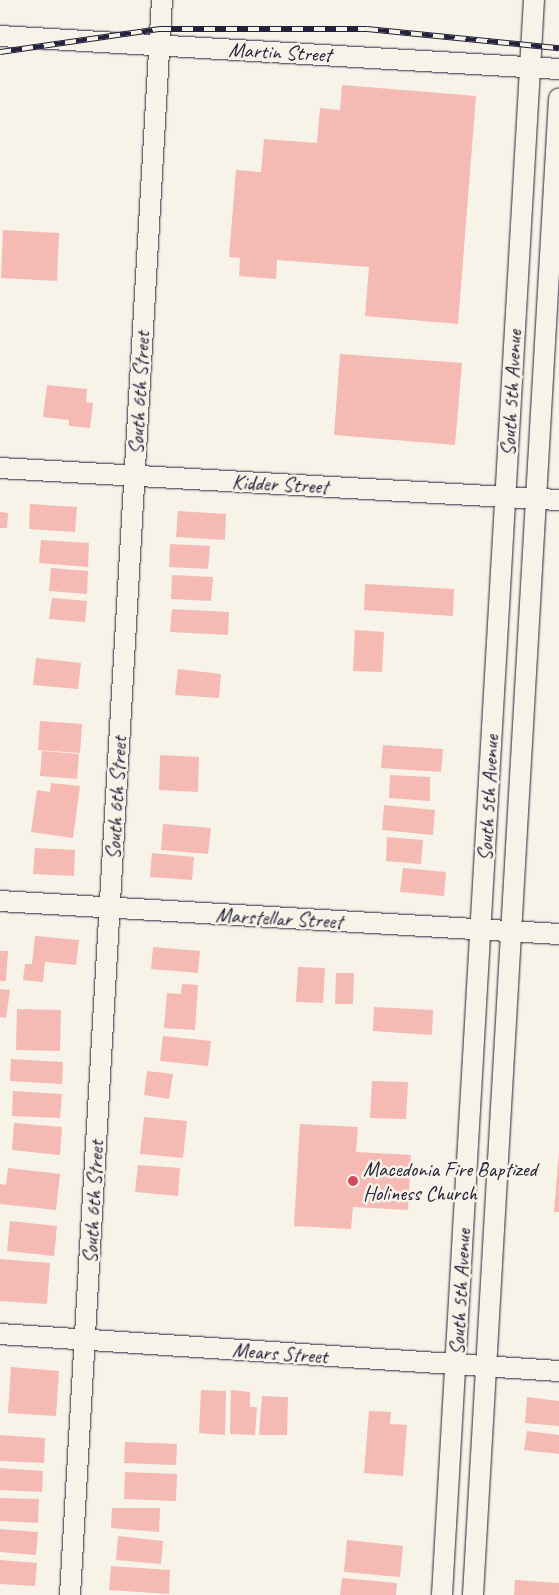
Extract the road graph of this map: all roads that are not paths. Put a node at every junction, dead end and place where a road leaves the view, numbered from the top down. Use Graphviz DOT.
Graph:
graph roads {
  1 [pos="162,0"];
  2 [pos="534,0"];
  3 [pos="0,36"];
  4 [pos="159,45"];
  5 [pos="530,66"];
  6 [pos="559,69"];
  7 [pos="559,98"];
  8 [pos="0,468"];
  9 [pos="134,475"];
  10 [pos="505,497"];
  11 [pos="536,499"];
  12 [pos="559,500"];
  13 [pos="0,901"];
  14 [pos="110,908"];
  15 [pos="480,930"];
  16 [pos="511,931"];
  17 [pos="559,934"];
  18 [pos="0,1334"];
  19 [pos="85,1338"];
  20 [pos="455,1365"];
  21 [pos="486,1368"];
  22 [pos="559,1371"];
  23 [pos="70,1595"];
  24 [pos="442,1595"];
  25 [pos="473,1595"];
  1 -- 4 [label="street, South 6th Street"];
  2 -- 5 [label="street, South 5th Avenue"];
  3 -- 4 [label="street, Martin Street"];
  4 -- 5 [label="street, Martin Street"];
  4 -- 9 [label="street, South 6th Street"];
  5 -- 6 [label="street, Martin Street"];
  5 -- 10 [label="street, South 5th Avenue"];
  7 -- 11 [label="street, South 5th Avenue"];
  8 -- 9 [label="street, Kidder Street"];
  9 -- 10 [label="street, Kidder Street"];
  9 -- 14 [label="street, South 6th Street"];
  10 -- 11 [label="street, Kidder Street"];
  10 -- 15 [label="street, South 5th Avenue"];
  11 -- 12 [label="street, Kidder Street"];
  11 -- 16 [label="street, South 5th Avenue"];
  13 -- 14 [label="street, Marstellar Street"];
  14 -- 15 [label="street, Marstellar Street"];
  14 -- 19 [label="street, South 6th Street"];
  15 -- 16 [label="street, Marstellar Street"];
  15 -- 20 [label="street, South 5th Avenue"];
  16 -- 17 [label="street, Marstellar Street"];
  16 -- 21 [label="street, South 5th Avenue"];
  18 -- 19 [label="street, Mears Street"];
  19 -- 20 [label="street, Mears Street"];
  19 -- 23 [label="street, South 6th Street"];
  20 -- 21 [label="street, Mears Street"];
  20 -- 24 [label="street, South 5th Avenue"];
  21 -- 22 [label="street, Mears Street"];
  21 -- 25 [label="street, South 5th Avenue"];
}
